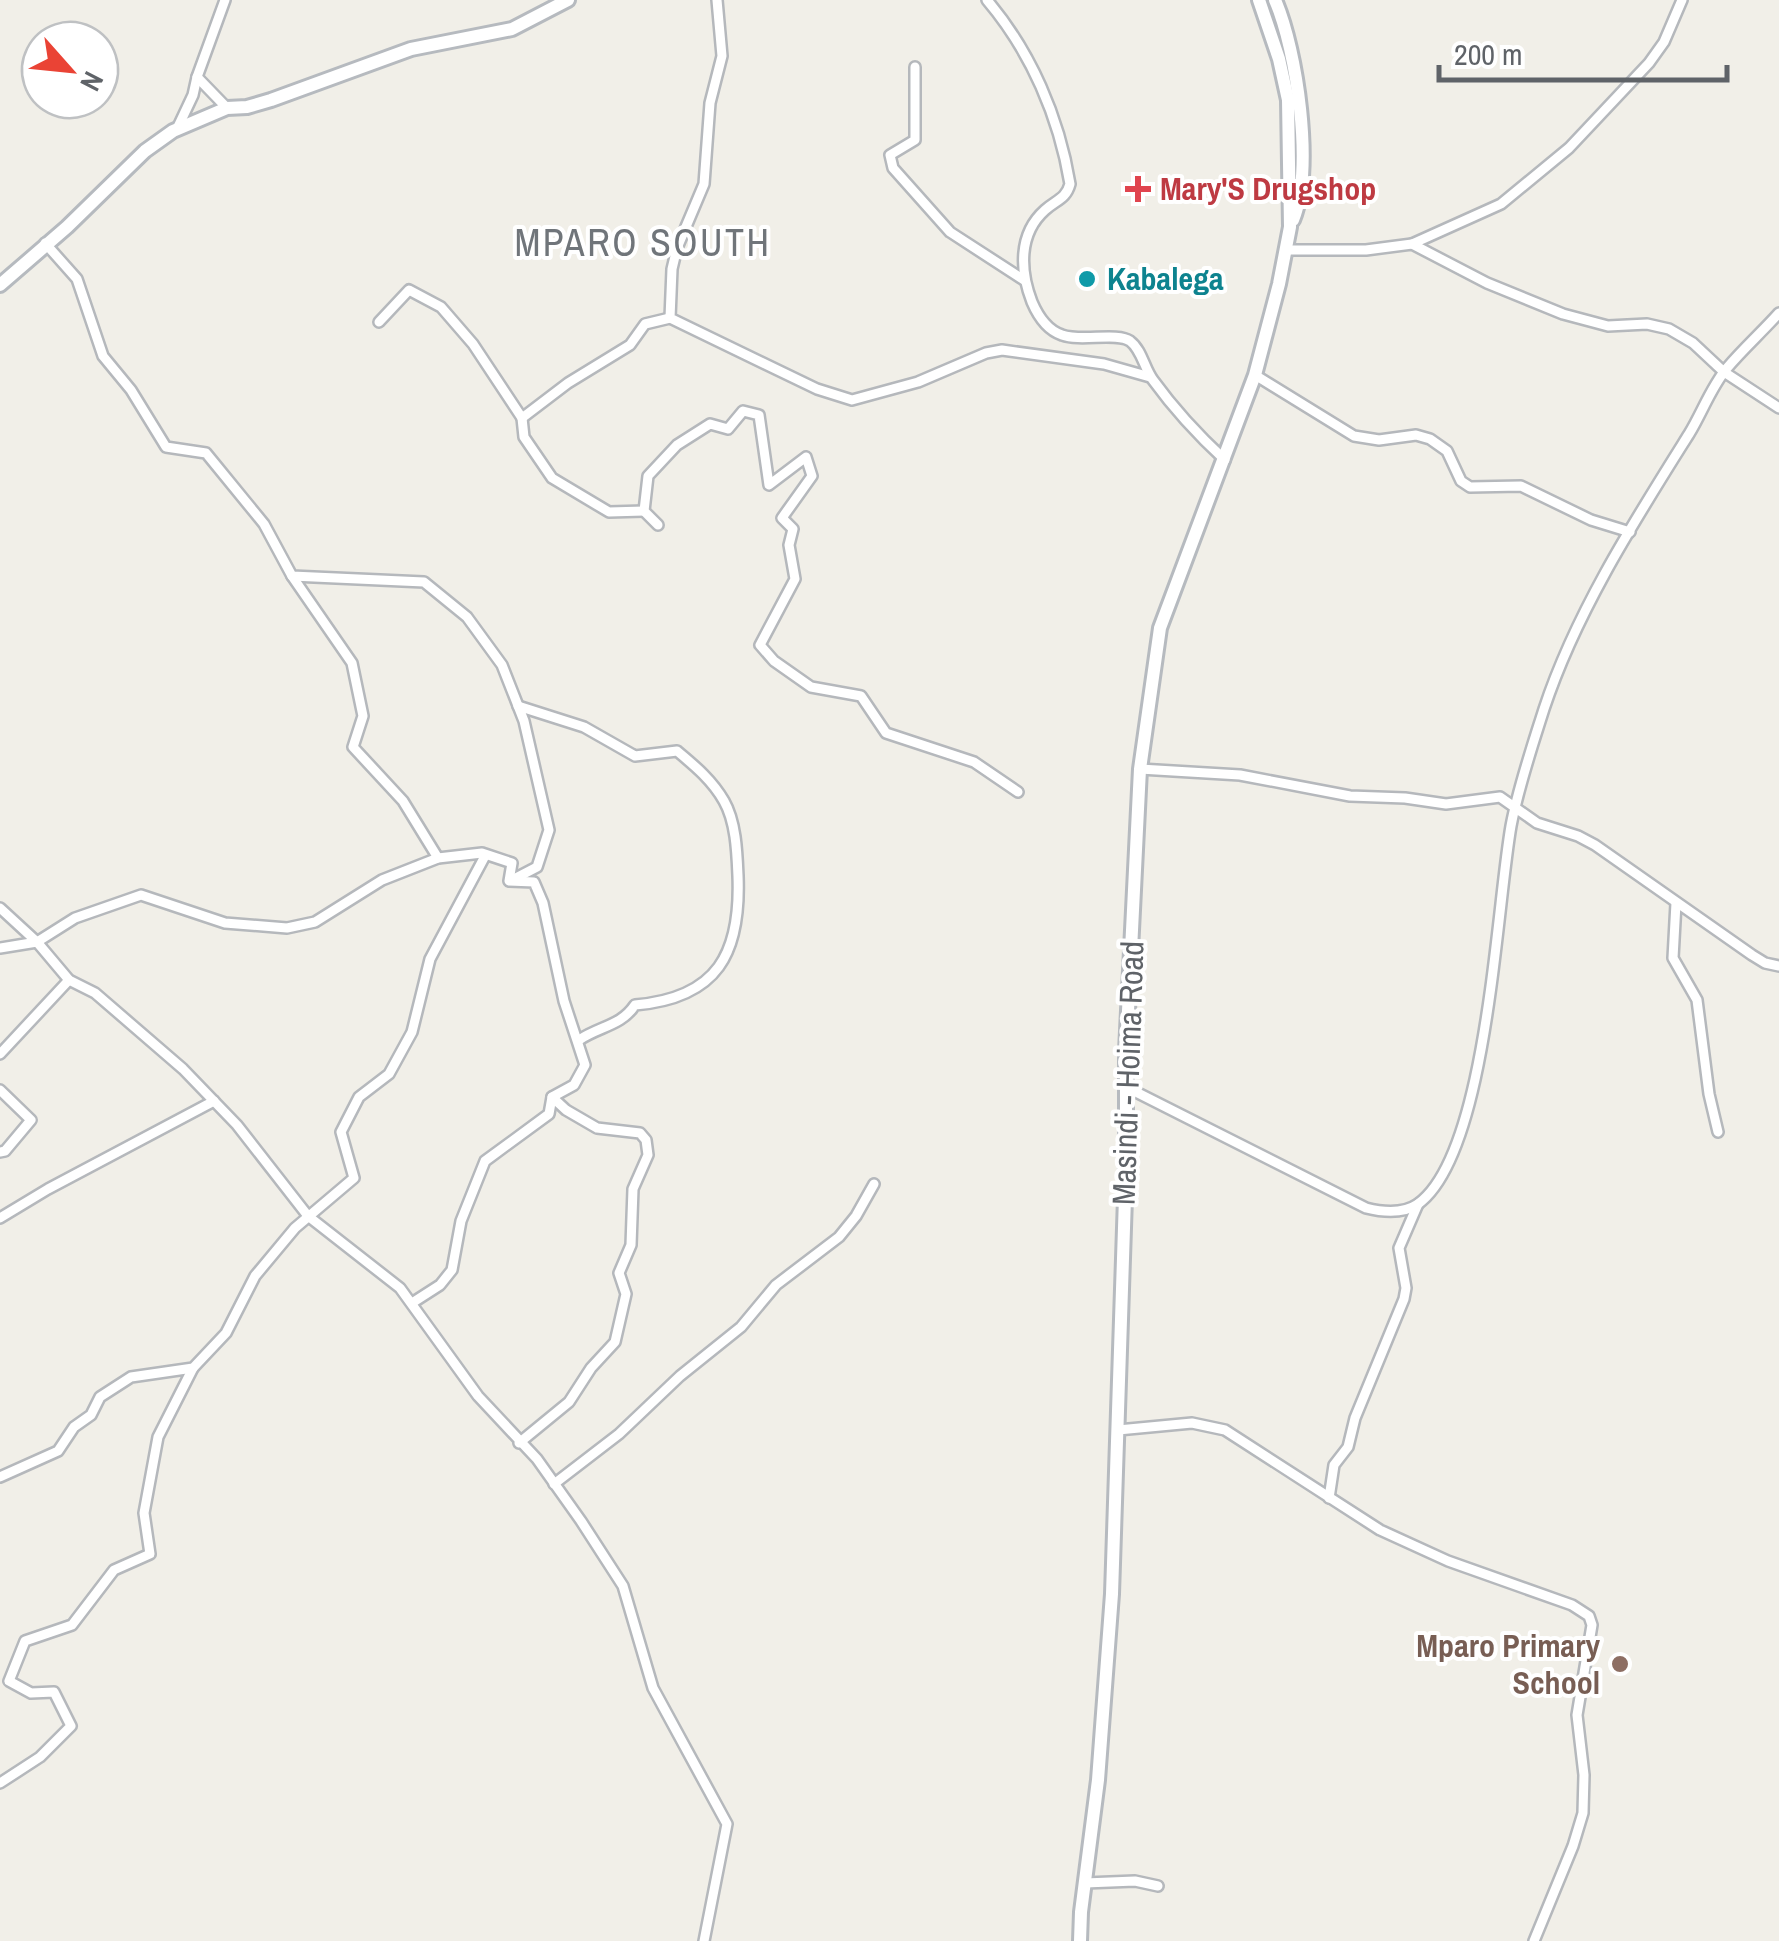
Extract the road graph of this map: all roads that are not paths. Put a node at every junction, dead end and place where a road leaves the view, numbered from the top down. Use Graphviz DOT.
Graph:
graph roads {
  1 [pos="225,0"];
  2 [pos="568,0"];
  3 [pos="717,0"];
  4 [pos="987,0"];
  5 [pos="1259,0"];
  6 [pos="1274,0"];
  7 [pos="1682,0"];
  8 [pos="915,66"];
  9 [pos="198,77"];
  10 [pos="227,108"];
  11 [pos="177,129"];
  12 [pos="1290,226"];
  13 [pos="45,243"];
  14 [pos="1412,244"];
  15 [pos="1286,250"];
  16 [pos="1024,280"];
  17 [pos="0,284"];
  18 [pos="1779,314"];
  19 [pos="670,318"];
  20 [pos="380,322"];
  21 [pos="1724,372"];
  22 [pos="1254,376"];
  23 [pos="1150,377"];
  24 [pos="1779,408"];
  25 [pos="522,418"];
  26 [pos="1225,460"];
  27 [pos="644,511"];
  28 [pos="658,525"];
  29 [pos="1630,532"];
  30 [pos="292,576"];
  31 [pos="518,706"];
  32 [pos="1140,769"];
  33 [pos="1018,792"];
  34 [pos="1516,809"];
  35 [pos="485,856"];
  36 [pos="438,858"];
  37 [pos="509,881"];
  38 [pos="1676,903"];
  39 [pos="0,908"];
  40 [pos="37,942"];
  41 [pos="0,948"];
  42 [pos="1779,966"];
  43 [pos="69,980"];
  44 [pos="579,1040"];
  45 [pos="0,1054"];
  46 [pos="1126,1087"];
  47 [pos="0,1090"];
  48 [pos="552,1098"];
  49 [pos="214,1101"];
  50 [pos="1718,1132"];
  51 [pos="0,1152"];
  52 [pos="874,1184"];
  53 [pos="1418,1204"];
  54 [pos="308,1216"];
  55 [pos="0,1218"];
  56 [pos="412,1302"];
  57 [pos="192,1368"];
  58 [pos="1118,1430"];
  59 [pos="518,1443"];
  60 [pos="0,1477"];
  61 [pos="554,1484"];
  62 [pos="1329,1498"];
  63 [pos="0,1783"];
  64 [pos="1085,1884"];
  65 [pos="1158,1886"];
  66 [pos="704,1941"];
  67 [pos="1080,1941"];
  68 [pos="1534,1941"];
  1 -- 9 [label="street"];
  2 -- 10 [label="main road"];
  3 -- 19 [label="street"];
  4 -- 16 [label="street"];
  5 -- 12 [label="main road, Masindi - Hoima Road"];
  6 -- 12 [label="main road, Masindi - Hoima Road"];
  7 -- 14 [label="street"];
  8 -- 16 [label="street"];
  9 -- 10 [label="street"];
  9 -- 11 [label="street"];
  10 -- 11 [label="main road"];
  11 -- 13 [label="main road"];
  12 -- 15 [label="main road, Masindi - Hoima Road"];
  13 -- 17 [label="main road"];
  13 -- 30 [label="street"];
  14 -- 15 [label="street"];
  14 -- 21 [label="street"];
  15 -- 22 [label="main road, Masindi - Hoima Road"];
  16 -- 23 [label="street"];
  18 -- 21 [label="street"];
  19 -- 23 [label="street"];
  19 -- 25 [label="street"];
  20 -- 25 [label="street"];
  21 -- 24 [label="street"];
  21 -- 29 [label="street"];
  22 -- 26 [label="main road, Masindi - Hoima Road"];
  22 -- 29 [label="street"];
  23 -- 26 [label="street"];
  25 -- 27 [label="street"];
  26 -- 32 [label="main road, Masindi - Hoima Road"];
  27 -- 28 [label="street"];
  27 -- 33 [label="street"];
  29 -- 34 [label="street"];
  30 -- 31 [label="street"];
  30 -- 36 [label="street"];
  31 -- 37 [label="street"];
  31 -- 44 [label="street"];
  32 -- 34 [label="street"];
  32 -- 46 [label="main road, Masindi - Hoima Road"];
  34 -- 38 [label="street"];
  34 -- 53 [label="street"];
  35 -- 36 [label="street"];
  35 -- 37 [label="street"];
  35 -- 54 [label="street"];
  36 -- 40 [label="street"];
  37 -- 44 [label="street"];
  38 -- 42 [label="street"];
  38 -- 50 [label="street"];
  39 -- 40 [label="street"];
  40 -- 41 [label="street"];
  40 -- 43 [label="street"];
  43 -- 45 [label="street"];
  43 -- 49 [label="street"];
  44 -- 48 [label="street"];
  46 -- 53 [label="street"];
  46 -- 58 [label="main road, Masindi - Hoima Road"];
  47 -- 51 [label="street"];
  48 -- 56 [label="street"];
  48 -- 59 [label="street"];
  49 -- 54 [label="street"];
  49 -- 55 [label="street"];
  52 -- 61 [label="street"];
  53 -- 62 [label="street"];
  54 -- 56 [label="street"];
  54 -- 57 [label="street"];
  56 -- 59 [label="street"];
  57 -- 60 [label="street"];
  57 -- 63 [label="street"];
  58 -- 62 [label="street"];
  58 -- 64 [label="main road, Masindi - Hoima Road"];
  59 -- 61 [label="street"];
  61 -- 66 [label="street"];
  62 -- 68 [label="street"];
  64 -- 65 [label="street"];
  64 -- 67 [label="main road, Masindi - Hoima Road"];
}
